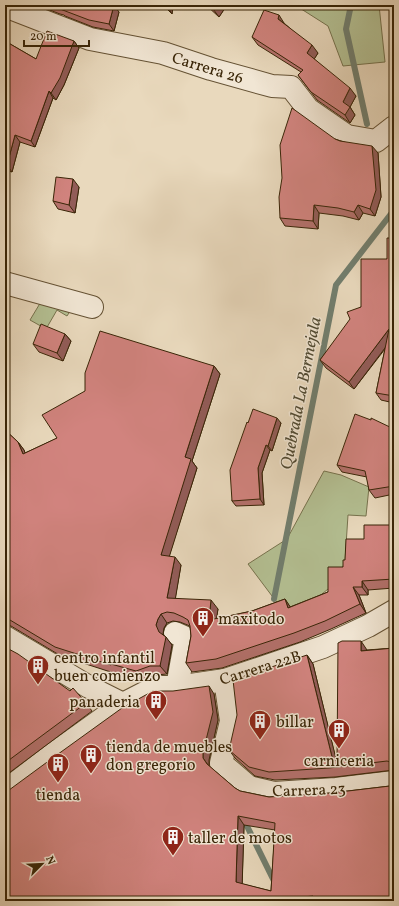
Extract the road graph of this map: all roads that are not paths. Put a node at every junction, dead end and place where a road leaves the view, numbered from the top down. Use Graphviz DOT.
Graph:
graph roads {
  1 [pos="5,6"];
  2 [pos="394,127"];
  3 [pos="5,283"];
  4 [pos="92,307"];
  5 [pos="394,611"];
  6 [pos="176,633"];
  7 [pos="5,637"];
  8 [pos="225,680"];
  9 [pos="177,687"];
  10 [pos="123,704"];
  11 [pos="394,782"];
  12 [pos="5,791"];
  1 -- 2 [label="street, Carrera 26"];
  3 -- 4 [label="street"];
  5 -- 8 [label="street, Carrera 22B"];
  6 -- 9 [label="street"];
  7 -- 10 [label="street"];
  8 -- 9 [label="street, Carrera 22B"];
  8 -- 11 [label="street, Carrera 23"];
  9 -- 10 [label="street, Carrera 22B"];
  10 -- 12 [label="street, Carrera 22B"];
}
